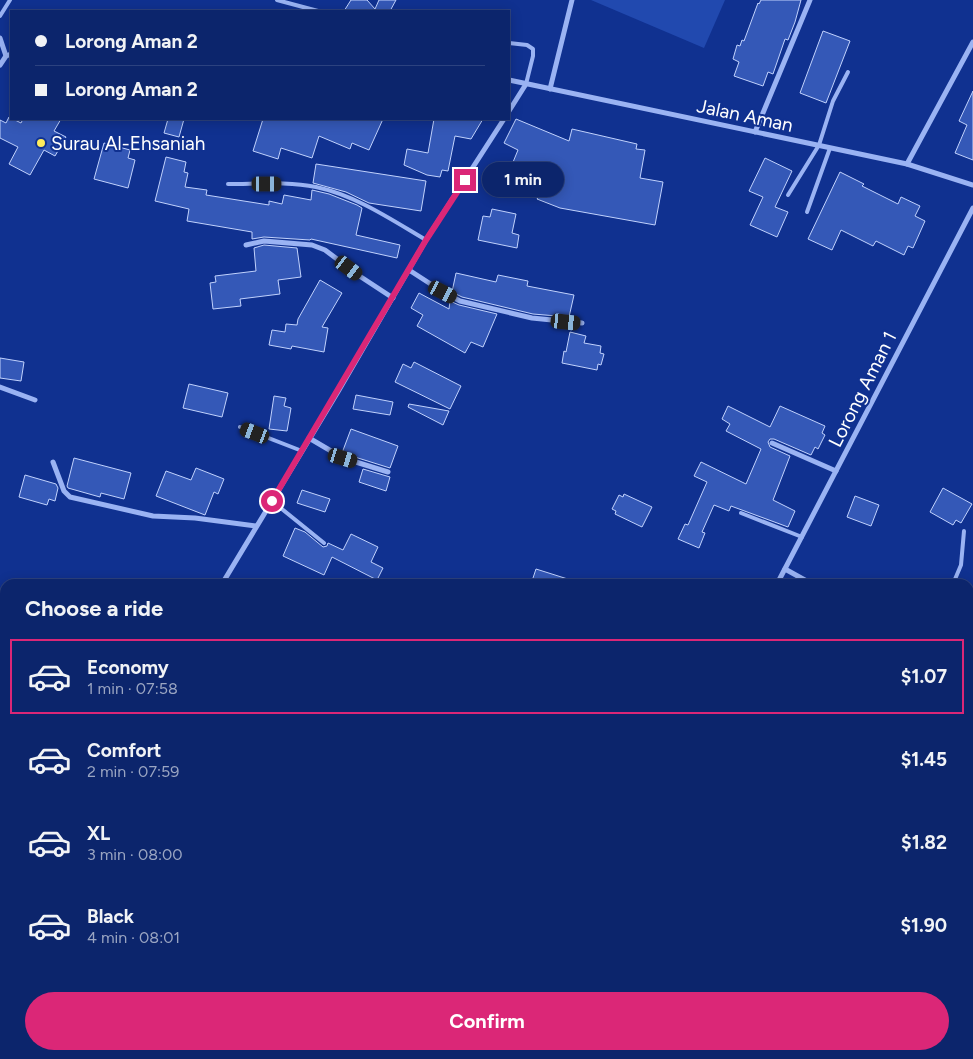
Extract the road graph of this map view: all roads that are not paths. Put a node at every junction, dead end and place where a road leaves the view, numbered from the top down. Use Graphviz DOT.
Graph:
graph roads {
  1 [pos="10,0"];
  2 [pos="277,0"];
  3 [pos="572,0"];
  4 [pos="810,0"];
  5 [pos="314,10"];
  6 [pos="0,16"];
  7 [pos="0,38"];
  8 [pos="973,42"];
  9 [pos="510,43"];
  10 [pos="8,55"];
  11 [pos="0,65"];
  12 [pos="848,72"];
  13 [pos="510,80"];
  14 [pos="526,84"];
  15 [pos="550,89"];
  16 [pos="510,109"];
  17 [pos="503,120"];
  18 [pos="756,132"];
  19 [pos="819,145"];
  20 [pos="830,148"];
  21 [pos="907,164"];
  22 [pos="228,184"];
  23 [pos="973,185"];
  24 [pos="788,195"];
  25 [pos="973,208"];
  26 [pos="807,212"];
  27 [pos="426,240"];
  28 [pos="246,245"];
  29 [pos="409,270"];
  30 [pos="393,298"];
  31 [pos="582,323"];
  32 [pos="0,387"];
  33 [pos="35,400"];
  34 [pos="240,428"];
  35 [pos="309,438"];
  36 [pos="772,443"];
  37 [pos="302,451"];
  38 [pos="53,462"];
  39 [pos="836,471"];
  40 [pos="388,472"];
  41 [pos="272,501"];
  42 [pos="740,513"];
  43 [pos="256,526"];
  44 [pos="964,531"];
  45 [pos="802,537"];
  46 [pos="324,543"];
  47 [pos="785,569"];
  48 [pos="225,579"];
  49 [pos="780,579"];
  50 [pos="803,579"];
  51 [pos="955,579"];
  1 -- 6 [label="lane"];
  2 -- 5 [label="lane"];
  3 -- 15 [label="street"];
  4 -- 18 [label="street"];
  7 -- 10 [label="street"];
  8 -- 21 [label="street"];
  9 -- 14 [label="lane"];
  10 -- 11 [label="street"];
  12 -- 19 [label="lane"];
  13 -- 14 [label="street, Jalan Aman"];
  14 -- 15 [label="street, Jalan Aman"];
  14 -- 16 [label="street"];
  15 -- 18 [label="street, Jalan Aman"];
  17 -- 27 [label="street"];
  18 -- 19 [label="street, Jalan Aman"];
  19 -- 20 [label="street, Jalan Aman"];
  19 -- 24 [label="lane"];
  20 -- 21 [label="street, Jalan Aman"];
  20 -- 26 [label="lane"];
  21 -- 23 [label="street, Jalan Aman"];
  22 -- 27 [label="lane"];
  25 -- 39 [label="street, Lorong Aman 1"];
  27 -- 29 [label="street"];
  28 -- 30 [label="street"];
  29 -- 30 [label="street"];
  29 -- 31 [label="street"];
  30 -- 35 [label="street"];
  32 -- 33 [label="street"];
  34 -- 37 [label="lane"];
  35 -- 37 [label="street"];
  35 -- 40 [label="street"];
  36 -- 39 [label="street"];
  37 -- 41 [label="street"];
  38 -- 43 [label="street"];
  39 -- 45 [label="street, Lorong Aman 1"];
  41 -- 43 [label="street"];
  41 -- 46 [label="lane"];
  42 -- 45 [label="lane"];
  43 -- 48 [label="street"];
  44 -- 51 [label="lane"];
  45 -- 47 [label="street, Lorong Aman 1"];
  47 -- 49 [label="street, Lorong Aman 1"];
  47 -- 50 [label="street"];
}
